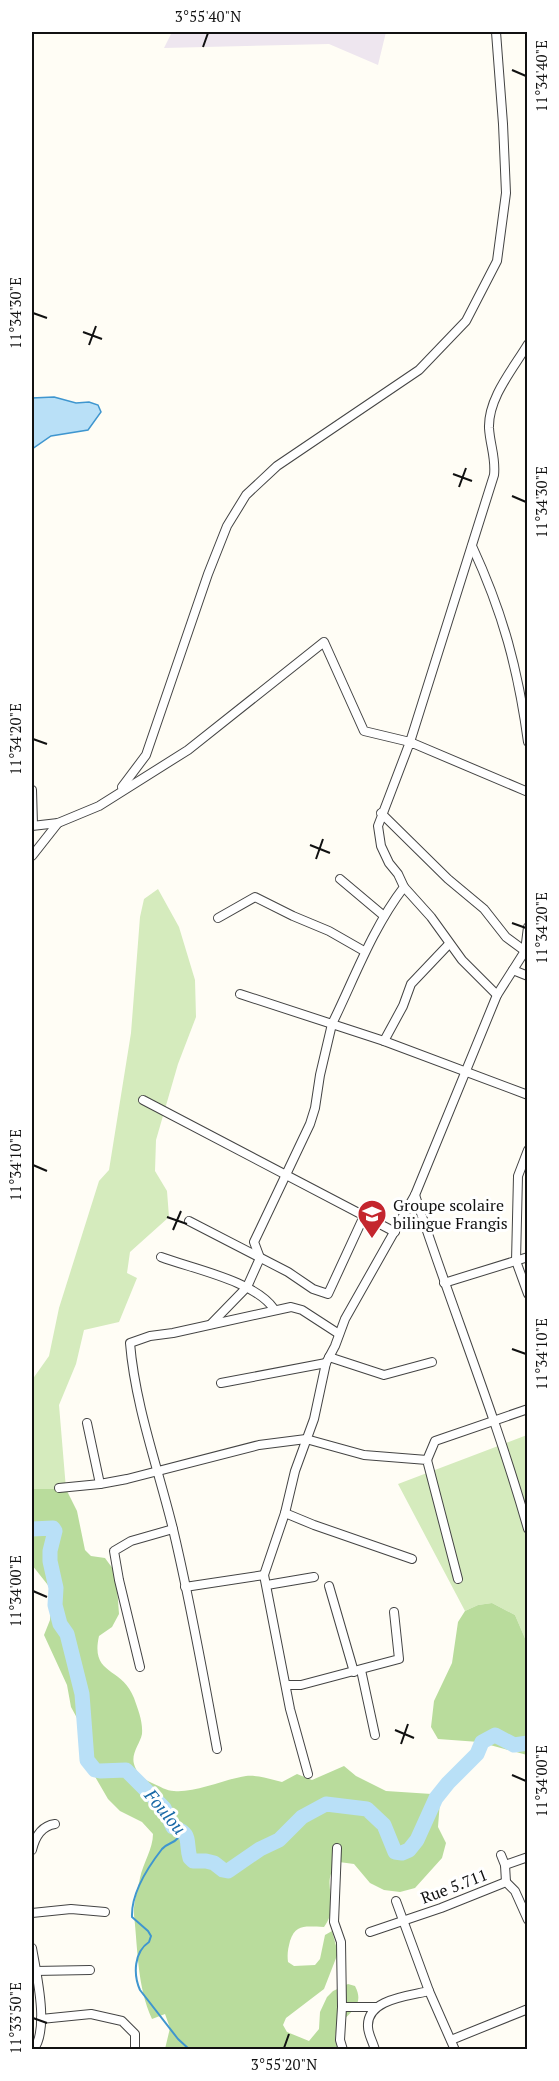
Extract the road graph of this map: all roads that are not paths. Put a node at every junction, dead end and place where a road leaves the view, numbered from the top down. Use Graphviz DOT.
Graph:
graph roads {
  1 [pos="496,32"];
  2 [pos="528,344"];
  3 [pos="472,546"];
  4 [pos="410,742"];
  5 [pos="528,742"];
  6 [pos="32,790"];
  7 [pos="528,792"];
  8 [pos="116,794"];
  9 [pos="381,813"];
  10 [pos="58,823"];
  11 [pos="32,826"];
  12 [pos="32,856"];
  13 [pos="340,879"];
  14 [pos="404,887"];
  15 [pos="384,916"];
  16 [pos="218,918"];
  17 [pos="528,927"];
  18 [pos="449,944"];
  19 [pos="364,951"];
  20 [pos="526,951"];
  21 [pos="513,970"];
  22 [pos="528,976"];
  23 [pos="240,994"];
  24 [pos="497,995"];
  25 [pos="332,1024"];
  26 [pos="384,1041"];
  27 [pos="465,1072"];
  28 [pos="528,1095"];
  29 [pos="142,1100"];
  30 [pos="528,1150"];
  31 [pos="286,1174"];
  32 [pos="415,1195"];
  33 [pos="364,1216"];
  34 [pos="189,1221"];
  35 [pos="394,1232"];
  36 [pos="161,1257"];
  37 [pos="528,1257"];
  38 [pos="260,1258"];
  39 [pos="516,1261"];
  40 [pos="444,1283"];
  41 [pos="246,1287"];
  42 [pos="528,1294"];
  43 [pos="274,1309"];
  44 [pos="211,1324"];
  45 [pos="339,1334"];
  46 [pos="328,1360"];
  47 [pos="432,1362"];
  48 [pos="221,1383"];
  49 [pos="528,1409"];
  50 [pos="493,1422"];
  51 [pos="87,1423"];
  52 [pos="306,1440"];
  53 [pos="427,1460"];
  54 [pos="159,1471"];
  55 [pos="100,1484"];
  56 [pos="59,1488"];
  57 [pos="285,1513"];
  58 [pos="173,1529"];
  59 [pos="528,1529"];
  60 [pos="412,1559"];
  61 [pos="264,1575"];
  62 [pos="314,1577"];
  63 [pos="458,1579"];
  64 [pos="267,1585"];
  65 [pos="329,1586"];
  66 [pos="185,1587"];
  67 [pos="394,1612"];
  68 [pos="140,1667"];
  69 [pos="358,1671"];
  70 [pos="287,1685"];
  71 [pos="375,1735"];
  72 [pos="217,1749"];
  73 [pos="308,1774"];
  74 [pos="55,1824"];
  75 [pos="337,1848"];
  76 [pos="32,1850"];
  77 [pos="501,1856"];
  78 [pos="528,1857"];
  79 [pos="505,1865"];
  80 [pos="506,1882"];
  81 [pos="396,1901"];
  82 [pos="105,1912"];
  83 [pos="32,1913"];
  84 [pos="528,1920"];
  85 [pos="403,1921"];
  86 [pos="370,1932"];
  87 [pos="32,1948"];
  88 [pos="90,1970"];
  89 [pos="36,1971"];
  90 [pos="429,1991"];
  91 [pos="342,2007"];
  92 [pos="376,2007"];
  93 [pos="528,2009"];
  94 [pos="41,2019"];
  95 [pos="451,2040"];
  96 [pos="33,2049"];
  97 [pos="135,2049"];
  98 [pos="343,2049"];
  99 [pos="375,2049"];
  100 [pos="455,2049"];
  1 -- 8 [label="street"];
  2 -- 3 [label="street"];
  3 -- 4 [label="street"];
  3 -- 5 [label="street"];
  4 -- 7 [label="street"];
  4 -- 8 [label="street"];
  4 -- 9 [label="street"];
  6 -- 11 [label="street"];
  8 -- 10 [label="street"];
  9 -- 14 [label="street"];
  9 -- 20 [label="street"];
  10 -- 11 [label="street"];
  10 -- 12 [label="street"];
  13 -- 15 [label="street"];
  14 -- 15 [label="street"];
  14 -- 18 [label="street"];
  15 -- 19 [label="street"];
  16 -- 19 [label="street"];
  17 -- 20 [label="street"];
  18 -- 24 [label="street"];
  18 -- 26 [label="street"];
  19 -- 25 [label="street"];
  20 -- 21 [label="street"];
  21 -- 22 [label="street"];
  21 -- 24 [label="street"];
  23 -- 25 [label="street"];
  24 -- 27 [label="street"];
  25 -- 26 [label="street"];
  25 -- 31 [label="street"];
  26 -- 27 [label="street"];
  27 -- 28 [label="street"];
  27 -- 32 [label="street"];
  29 -- 31 [label="street"];
  30 -- 39 [label="street"];
  31 -- 33 [label="street"];
  31 -- 38 [label="street"];
  32 -- 35 [label="street"];
  32 -- 40 [label="street"];
  33 -- 35 [label="street"];
  33 -- 38 [label="street"];
  34 -- 38 [label="street"];
  35 -- 45 [label="street"];
  36 -- 41 [label="street"];
  37 -- 39 [label="street"];
  38 -- 41 [label="street"];
  39 -- 40 [label="street"];
  39 -- 42 [label="street"];
  40 -- 50 [label="street"];
  41 -- 43 [label="street"];
  41 -- 44 [label="street"];
  43 -- 44 [label="street"];
  43 -- 45 [label="street"];
  44 -- 54 [label="street"];
  45 -- 46 [label="street"];
  46 -- 47 [label="street"];
  46 -- 48 [label="street"];
  46 -- 52 [label="street"];
  49 -- 50 [label="street"];
  50 -- 53 [label="street"];
  50 -- 59 [label="street"];
  51 -- 55 [label="street"];
  52 -- 53 [label="street"];
  52 -- 54 [label="street"];
  52 -- 57 [label="street"];
  53 -- 63 [label="street"];
  54 -- 55 [label="street"];
  54 -- 58 [label="street"];
  55 -- 56 [label="street"];
  57 -- 60 [label="street"];
  57 -- 61 [label="street"];
  58 -- 66 [label="street"];
  58 -- 68 [label="street"];
  61 -- 64 [label="street"];
  61 -- 66 [label="street"];
  62 -- 64 [label="street"];
  64 -- 70 [label="street"];
  65 -- 69 [label="street"];
  66 -- 72 [label="street"];
  67 -- 69 [label="street"];
  69 -- 70 [label="street"];
  69 -- 71 [label="street"];
  70 -- 73 [label="street"];
  74 -- 76 [label="street"];
  75 -- 91 [label="street"];
  77 -- 79 [label="street"];
  78 -- 79 [label="street"];
  79 -- 80 [label="street"];
  80 -- 84 [label="street, Rue 5.711"];
  80 -- 85 [label="street, Rue 5.711"];
  81 -- 85 [label="street"];
  82 -- 83 [label="street"];
  85 -- 86 [label="street, Rue 5.711"];
  85 -- 90 [label="street"];
  87 -- 89 [label="street"];
  88 -- 89 [label="street"];
  89 -- 94 [label="street"];
  90 -- 92 [label="street"];
  90 -- 95 [label="street"];
  91 -- 92 [label="street"];
  91 -- 98 [label="street"];
  92 -- 99 [label="street"];
  93 -- 95 [label="street"];
  94 -- 96 [label="street"];
  94 -- 97 [label="street"];
  95 -- 100 [label="street"];
}
